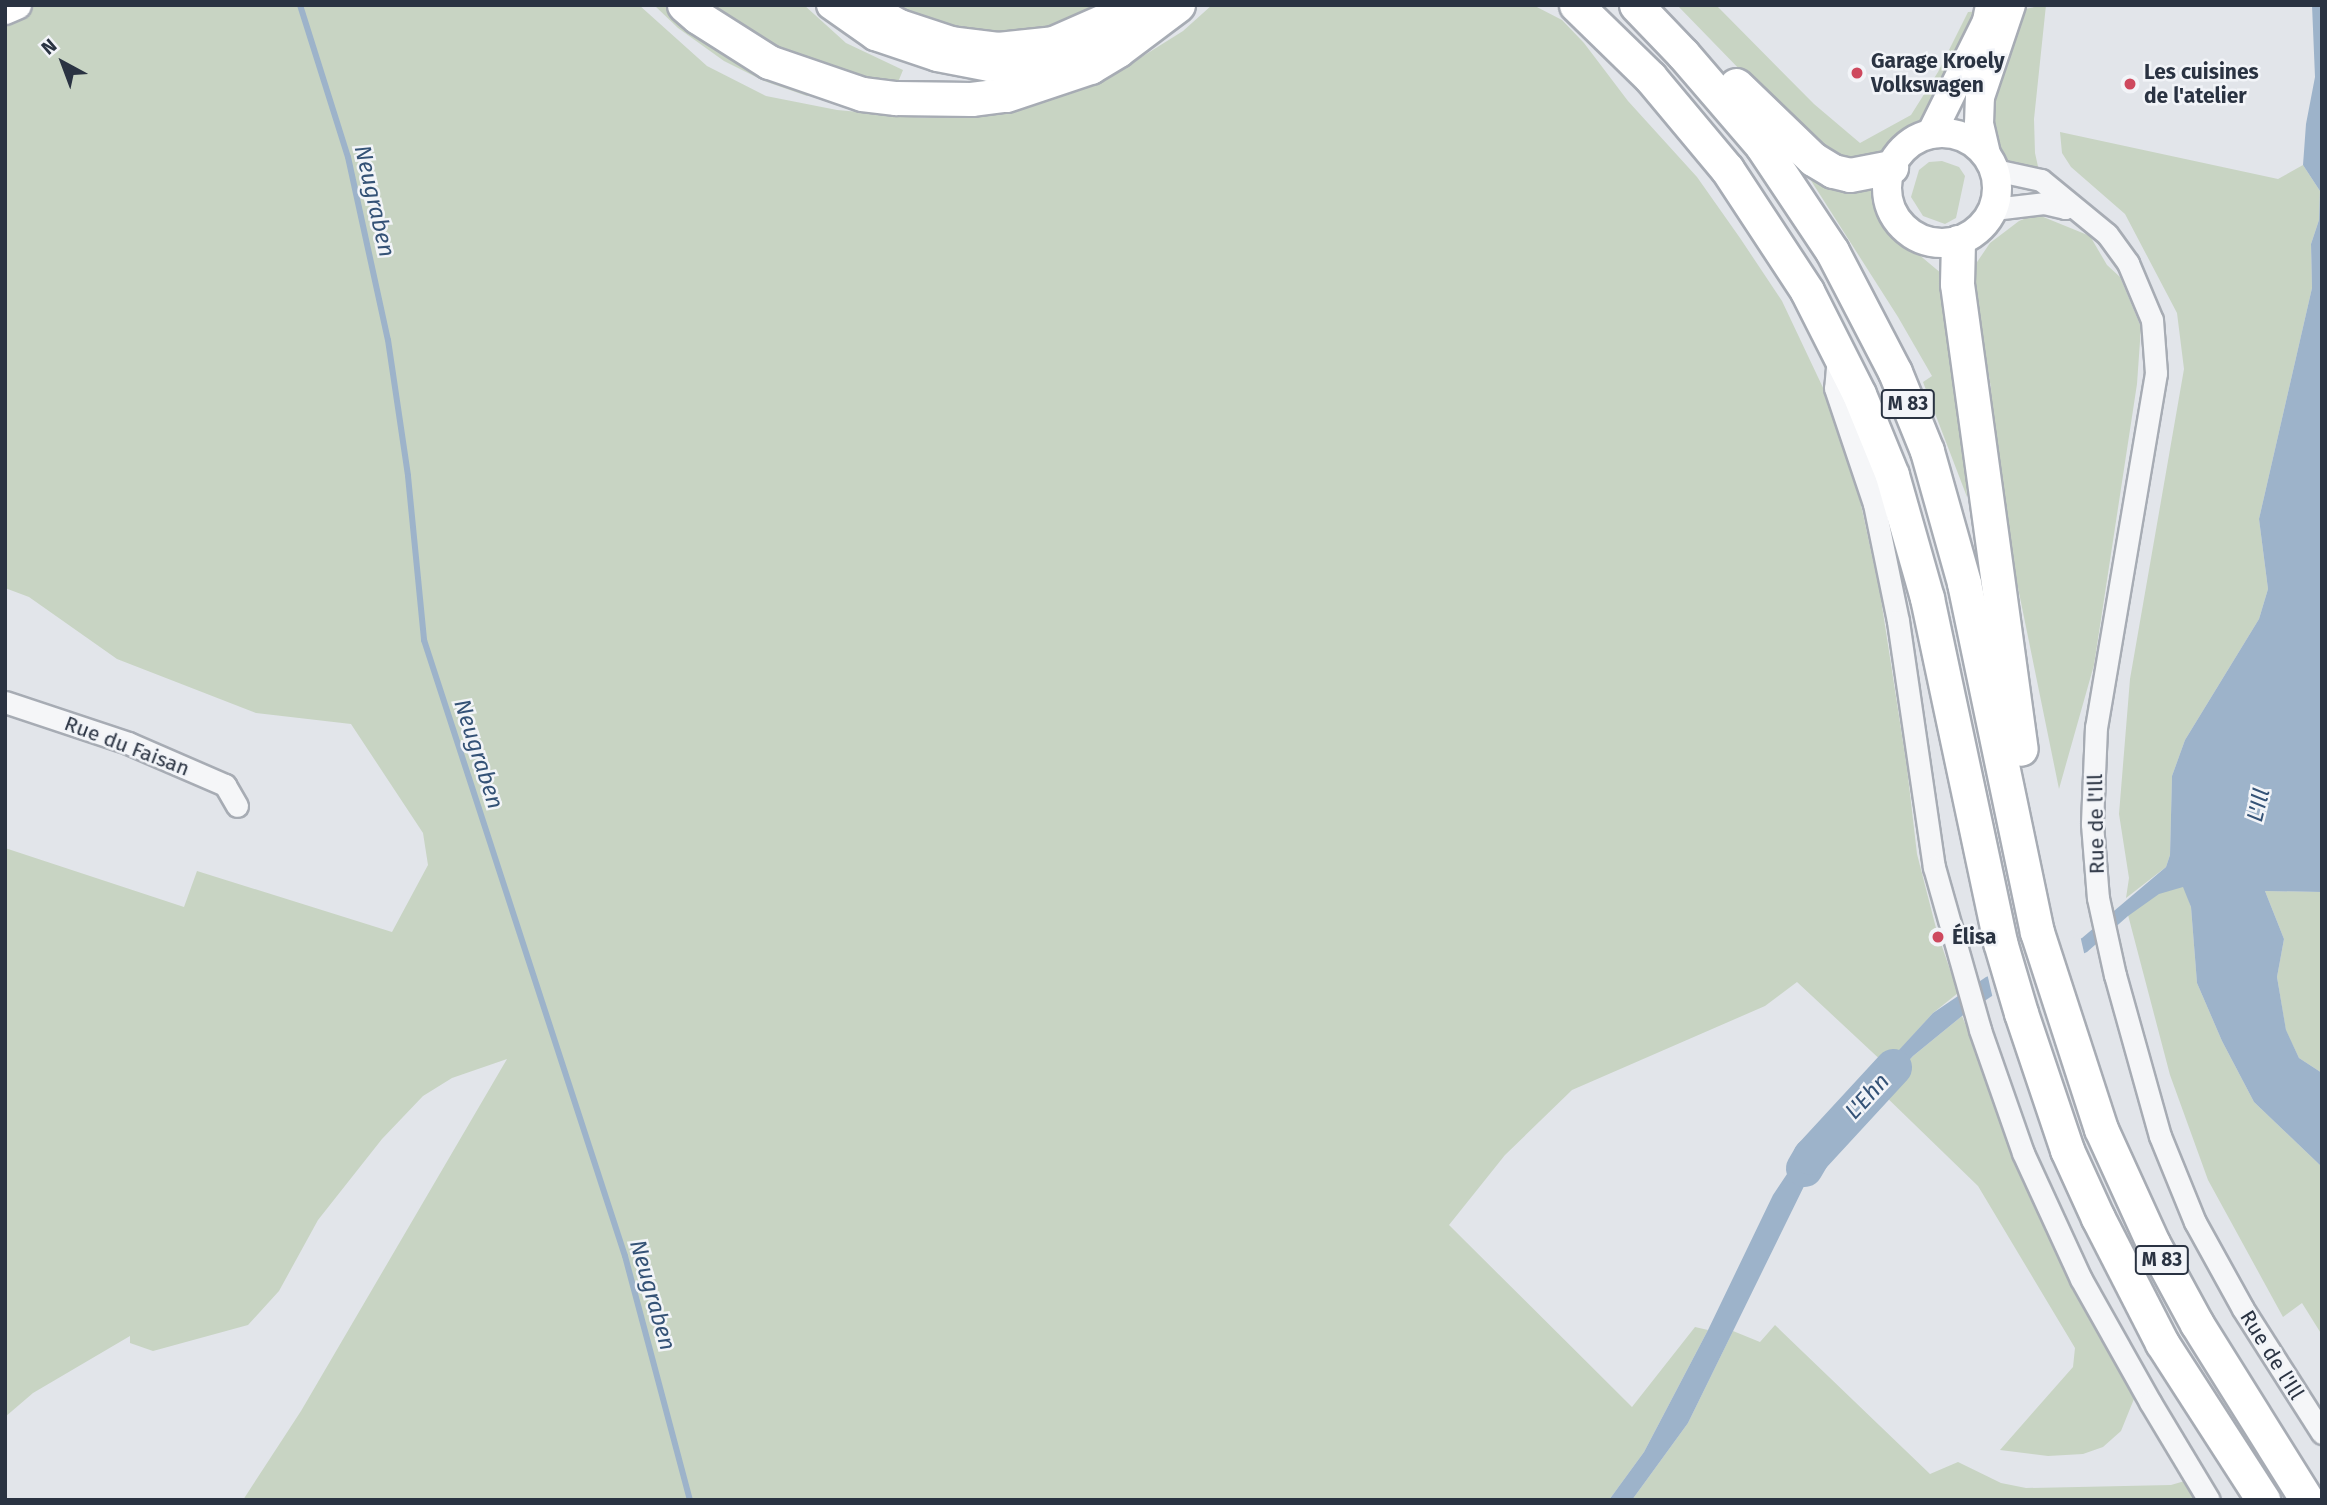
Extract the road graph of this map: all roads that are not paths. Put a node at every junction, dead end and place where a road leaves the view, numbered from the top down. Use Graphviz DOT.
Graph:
graph roads {
  1 [pos="17,5"];
  2 [pos="684,5"];
  3 [pos="831,5"];
  4 [pos="842,5"];
  5 [pos="862,5"];
  6 [pos="1140,5"];
  7 [pos="1155,5"];
  8 [pos="1178,5"];
  9 [pos="1576,5"];
  10 [pos="1636,5"];
  11 [pos="1990,5"];
  12 [pos="2011,5"];
  13 [pos="5,10"];
  14 [pos="875,36"];
  15 [pos="1683,54"];
  16 [pos="1931,134"];
  17 [pos="1991,162"];
  18 [pos="1891,167"];
  19 [pos="2067,202"];
  20 [pos="1994,209"];
  21 [pos="1958,242"];
  22 [pos="1838,349"];
  23 [pos="5,702"];
  24 [pos="237,806"];
  25 [pos="2010,809"];
  26 [pos="2322,1433"];
  27 [pos="2209,1500"];
  28 [pos="2263,1500"];
  29 [pos="2307,1500"];
  1 -- 13 [label="main road"];
  2 -- 8 [label="highway"];
  3 -- 14 [label="main road"];
  4 -- 14 [label="main road"];
  5 -- 6 [label="highway"];
  7 -- 14 [label="main road"];
  9 -- 22 [label="highway, M 83"];
  10 -- 15 [label="highway, M 83"];
  11 -- 16 [label="main road"];
  12 -- 17 [label="main road"];
  15 -- 18 [label="highway"];
  15 -- 25 [label="highway, M 83"];
  16 -- 17 [label="main road"];
  16 -- 18 [label="main road"];
  17 -- 19 [label="street, Rue de l'Ill"];
  17 -- 20 [label="main road"];
  18 -- 21 [label="main road"];
  19 -- 20 [label="street"];
  19 -- 26 [label="street, Rue de l'Ill"];
  20 -- 21 [label="main road"];
  21 -- 25 [label="highway"];
  22 -- 27 [label="street"];
  22 -- 28 [label="highway, M 83"];
  23 -- 24 [label="street, Rue du Faisan"];
  25 -- 29 [label="highway, M 83"];
}
